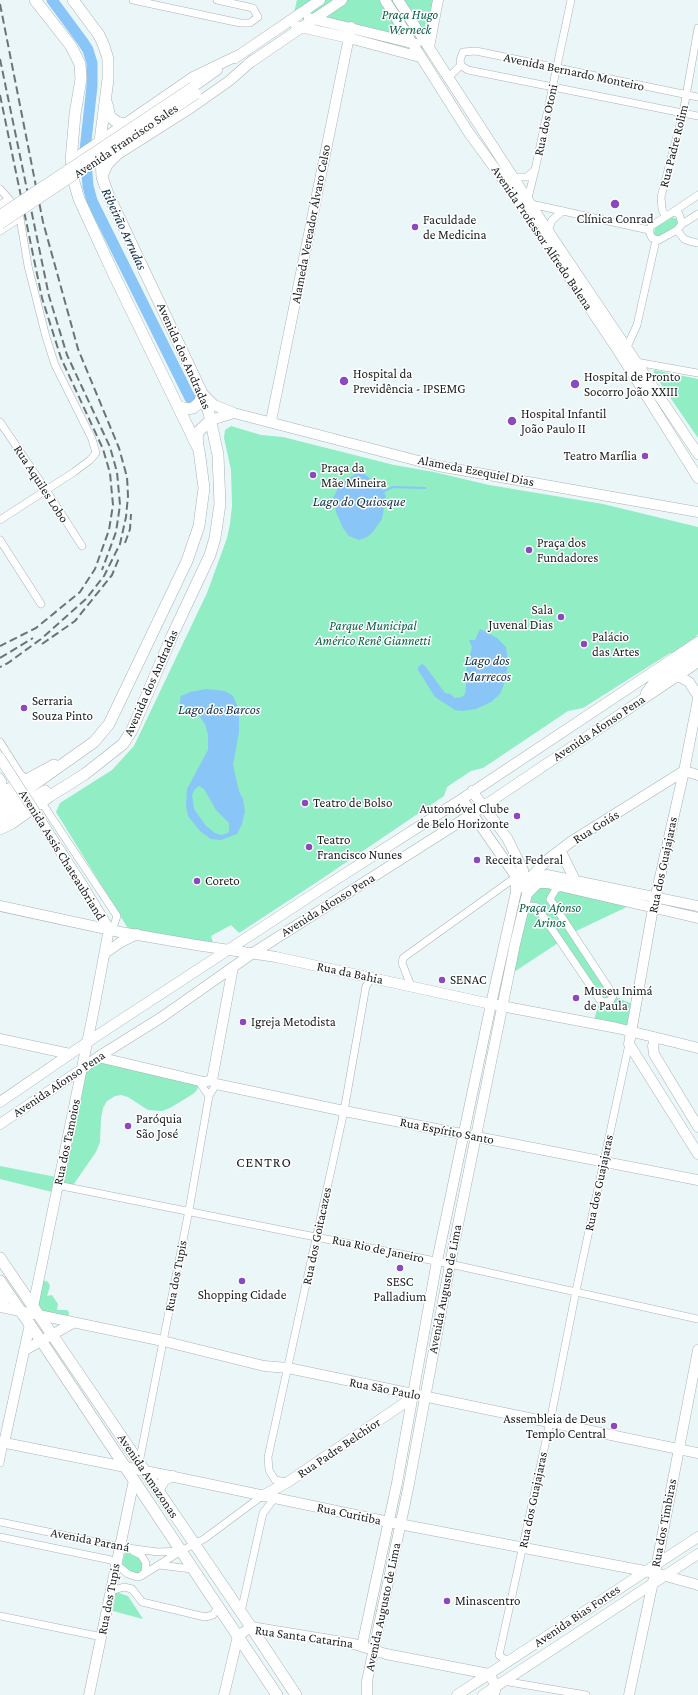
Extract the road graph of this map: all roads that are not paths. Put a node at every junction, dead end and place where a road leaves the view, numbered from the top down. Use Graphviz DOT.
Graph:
graph roads {
  1 [pos="36,0"];
  2 [pos="73,0"];
  3 [pos="133,0"];
  4 [pos="217,0"];
  5 [pos="342,0"];
  6 [pos="385,0"];
  7 [pos="398,0"];
  8 [pos="438,0"];
  9 [pos="571,0"];
  10 [pos="315,1"];
  11 [pos="297,15"];
  12 [pos="394,15"];
  13 [pos="312,19"];
  14 [pos="285,24"];
  15 [pos="300,27"];
  16 [pos="351,27"];
  17 [pos="698,28"];
  18 [pos="387,37"];
  19 [pos="349,38"];
  20 [pos="412,43"];
  21 [pos="429,47"];
  22 [pos="241,54"];
  23 [pos="420,57"];
  24 [pos="253,60"];
  25 [pos="461,64"];
  26 [pos="557,68"];
  27 [pos="448,78"];
  28 [pos="553,86"];
  29 [pos="194,91"];
  30 [pos="686,95"];
  31 [pos="106,97"];
  32 [pos="698,97"];
  33 [pos="150,106"];
  34 [pos="683,113"];
  35 [pos="137,115"];
  36 [pos="698,116"];
  37 [pos="124,124"];
  38 [pos="164,125"];
  39 [pos="147,136"];
  40 [pos="98,143"];
  41 [pos="73,160"];
  42 [pos="97,166"];
  43 [pos="536,170"];
  44 [pos="102,177"];
  45 [pos="515,177"];
  46 [pos="77,179"];
  47 [pos="0,189"];
  48 [pos="698,195"];
  49 [pos="9,199"];
  50 [pos="530,201"];
  51 [pos="0,205"];
  52 [pos="563,211"];
  53 [pos="672,212"];
  54 [pos="698,214"];
  55 [pos="0,215"];
  56 [pos="665,216"];
  57 [pos="20,218"];
  58 [pos="0,224"];
  59 [pos="680,227"];
  60 [pos="649,230"];
  61 [pos="0,231"];
  62 [pos="548,231"];
  63 [pos="656,240"];
  64 [pos="698,243"];
  65 [pos="637,325"];
  66 [pos="618,335"];
  67 [pos="623,350"];
  68 [pos="636,362"];
  69 [pos="698,373"];
  70 [pos="202,393"];
  71 [pos="178,406"];
  72 [pos="234,413"];
  73 [pos="211,420"];
  74 [pos="271,421"];
  75 [pos="0,422"];
  76 [pos="199,450"];
  77 [pos="698,454"];
  78 [pos="698,478"];
  79 [pos="46,490"];
  80 [pos="697,511"];
  81 [pos="0,520"];
  82 [pos="0,540"];
  83 [pos="82,546"];
  84 [pos="40,604"];
  85 [pos="698,642"];
  86 [pos="698,651"];
  87 [pos="698,662"];
  88 [pos="673,678"];
  89 [pos="698,696"];
  90 [pos="698,700"];
  91 [pos="640,701"];
  92 [pos="0,742"];
  93 [pos="0,758"];
  94 [pos="684,772"];
  95 [pos="698,775"];
  96 [pos="0,777"];
  97 [pos="37,791"];
  98 [pos="472,791"];
  99 [pos="462,799"];
  100 [pos="1,802"];
  101 [pos="484,805"];
  102 [pos="472,814"];
  103 [pos="0,817"];
  104 [pos="0,829"];
  105 [pos="560,850"];
  106 [pos="519,861"];
  107 [pos="539,874"];
  108 [pos="515,875"];
  109 [pos="575,880"];
  110 [pos="564,886"];
  111 [pos="526,889"];
  112 [pos="516,892"];
  113 [pos="655,897"];
  114 [pos="0,906"];
  115 [pos="698,906"];
  116 [pos="653,908"];
  117 [pos="523,910"];
  118 [pos="100,913"];
  119 [pos="698,918"];
  120 [pos="84,923"];
  121 [pos="109,930"];
  122 [pos="137,934"];
  123 [pos="212,948"];
  124 [pos="228,950"];
  125 [pos="105,953"];
  126 [pos="253,953"];
  127 [pos="217,957"];
  128 [pos="208,963"];
  129 [pos="233,967"];
  130 [pos="372,978"];
  131 [pos="411,986"];
  132 [pos="491,1004"];
  133 [pos="502,1006"];
  134 [pos="93,1014"];
  135 [pos="108,1028"];
  136 [pos="631,1032"];
  137 [pos="655,1038"];
  138 [pos="0,1039"];
  139 [pos="87,1042"];
  140 [pos="120,1043"];
  141 [pos="629,1044"];
  142 [pos="698,1048"];
  143 [pos="70,1054"];
  144 [pos="98,1057"];
  145 [pos="123,1063"];
  146 [pos="82,1069"];
  147 [pos="198,1080"];
  148 [pos="214,1082"];
  149 [pos="209,1096"];
  150 [pos="0,1102"];
  151 [pos="344,1111"];
  152 [pos="0,1124"];
  153 [pos="698,1127"];
  154 [pos="465,1134"];
  155 [pos="476,1136"];
  156 [pos="698,1154"];
  157 [pos="604,1161"];
  158 [pos="698,1180"];
  159 [pos="57,1185"];
  160 [pos="189,1210"];
  161 [pos="317,1236"];
  162 [pos="0,1258"];
  163 [pos="437,1261"];
  164 [pos="450,1264"];
  165 [pos="2,1284"];
  166 [pos="576,1292"];
  167 [pos="0,1305"];
  168 [pos="22,1312"];
  169 [pos="36,1312"];
  170 [pos="698,1319"];
  171 [pos="73,1323"];
  172 [pos="30,1324"];
  173 [pos="52,1334"];
  174 [pos="42,1340"];
  175 [pos="163,1341"];
  176 [pos="25,1350"];
  177 [pos="698,1350"];
  178 [pos="288,1368"];
  179 [pos="413,1395"];
  180 [pos="424,1396"];
  181 [pos="550,1422"];
  182 [pos="2,1443"];
  183 [pos="679,1450"];
  184 [pos="698,1453"];
  185 [pos="0,1464"];
  186 [pos="126,1468"];
  187 [pos="139,1471"];
  188 [pos="172,1476"];
  189 [pos="288,1482"];
  190 [pos="158,1490"];
  191 [pos="262,1496"];
  192 [pos="274,1499"];
  193 [pos="288,1501"];
  194 [pos="0,1522"];
  195 [pos="389,1522"];
  196 [pos="400,1524"];
  197 [pos="0,1537"];
  198 [pos="698,1537"];
  199 [pos="194,1543"];
  200 [pos="120,1547"];
  201 [pos="523,1548"];
  202 [pos="181,1551"];
  203 [pos="698,1554"];
  204 [pos="116,1563"];
  205 [pos="159,1565"];
  206 [pos="192,1569"];
  207 [pos="652,1569"];
  208 [pos="141,1576"];
  209 [pos="665,1576"];
  210 [pos="651,1585"];
  211 [pos="698,1585"];
  212 [pos="111,1591"];
  213 [pos="218,1607"];
  214 [pos="241,1612"];
  215 [pos="0,1616"];
  216 [pos="251,1627"];
  217 [pos="238,1636"];
  218 [pos="102,1637"];
  219 [pos="362,1646"];
  220 [pos="374,1650"];
  221 [pos="508,1662"];
  222 [pos="489,1674"];
  223 [pos="498,1687"];
  224 [pos="89,1695"];
  225 [pos="224,1695"];
  226 [pos="277,1695"];
  227 [pos="296,1695"];
  228 [pos="367,1695"];
  229 [pos="457,1695"];
  230 [pos="483,1695"];
  231 [pos="586,1695"];
  232 [pos="629,1695"];
  1 -- 41 [label="main road, Avenida dos Andradas"];
  2 -- 31 [label="main road, Avenida dos Andradas"];
  3 -- 4 [label="street"];
  5 -- 13 [label="street, Avenida Francisco Sales"];
  6 -- 12 [label="street, Avenida Professor Alfredo Balena"];
  7 -- 21 [label="street, Avenida Professor Alfredo Balena"];
  8 -- 21 [label="street"];
  9 -- 26 [label="street, Rua dos Otoni"];
  10 -- 11 [label="street, Avenida Francisco Sales"];
  11 -- 13 [label="street"];
  11 -- 14 [label="street, Avenida Francisco Sales"];
  12 -- 18 [label="street"];
  12 -- 20 [label="street, Avenida Professor Alfredo Balena"];
  13 -- 15 [label="street, Avenida Francisco Sales"];
  13 -- 16 [label="street"];
  14 -- 15 [label="street"];
  14 -- 22 [label="street, Avenida Francisco Sales"];
  15 -- 19 [label="street"];
  15 -- 24 [label="street, Avenida Francisco Sales"];
  16 -- 18 [label="street"];
  16 -- 19 [label="street, Alameda Vereador Álvaro Celso"];
  17 -- 30 [label="street, Rua Padre Rolim"];
  18 -- 20 [label="street"];
  19 -- 23 [label="street"];
  19 -- 74 [label="street, Alameda Vereador Álvaro Celso"];
  20 -- 21 [label="street"];
  20 -- 23 [label="street, Avenida Professor Alfredo Balena"];
  21 -- 27 [label="street, Avenida Professor Alfredo Balena"];
  22 -- 29 [label="street, Avenida Francisco Sales"];
  22 -- 33 [label="street, Avenida Francisco Sales"];
  23 -- 67 [label="street, Avenida Professor Alfredo Balena"];
  24 -- 29 [label="street, Avenida Francisco Sales"];
  24 -- 38 [label="street, Avenida Francisco Sales"];
  25 -- 26 [label="street, Avenida Bernardo Monteiro"];
  25 -- 27 [label="street, Avenida Bernardo Monteiro"];
  25 -- 28 [label="street, Avenida Bernardo Monteiro"];
  26 -- 28 [label="street, Rua dos Otoni"];
  26 -- 30 [label="street, Avenida Bernardo Monteiro"];
  27 -- 45 [label="street, Avenida Professor Alfredo Balena"];
  28 -- 34 [label="street, Avenida Bernardo Monteiro"];
  28 -- 43 [label="street, Rua dos Otoni"];
  29 -- 55 [label="street, Avenida Francisco Sales, bridge"];
  29 -- 58 [label="street, Avenida Francisco Sales, bridge"];
  30 -- 32 [label="street, Avenida Bernardo Monteiro"];
  30 -- 34 [label="street, Rua Padre Rolim"];
  31 -- 37 [label="main road"];
  31 -- 40 [label="main road, Avenida dos Andradas"];
  33 -- 35 [label="street, Avenida Francisco Sales"];
  33 -- 38 [label="street"];
  34 -- 36 [label="street, Avenida Bernardo Monteiro"];
  34 -- 56 [label="street, Rua Padre Rolim"];
  35 -- 37 [label="street, Avenida Francisco Sales"];
  35 -- 39 [label="street"];
  37 -- 40 [label="street, Avenida Francisco Sales"];
  38 -- 39 [label="street, Avenida Francisco Sales"];
  39 -- 44 [label="street, Avenida Francisco Sales"];
  40 -- 41 [label="street, Avenida Francisco Sales"];
  40 -- 42 [label="main road, Avenida dos Andradas"];
  41 -- 46 [label="main road, Avenida dos Andradas"];
  42 -- 44 [label="main road, Avenida dos Andradas"];
  42 -- 46 [label="main road"];
  43 -- 45 [label="street, Rua dos Otoni"];
  43 -- 50 [label="street, Rua dos Otoni"];
  44 -- 70 [label="main road, Avenida dos Andradas"];
  45 -- 50 [label="street, Avenida Professor Alfredo Balena"];
  46 -- 71 [label="main road, Avenida dos Andradas"];
  47 -- 49 [label="street"];
  48 -- 53 [label="street"];
  49 -- 51 [label="street"];
  49 -- 57 [label="street"];
  50 -- 52 [label="street"];
  50 -- 62 [label="street, Avenida Professor Alfredo Balena"];
  52 -- 60 [label="street"];
  52 -- 62 [label="street"];
  53 -- 56 [label="street"];
  53 -- 59 [label="street"];
  54 -- 59 [label="street"];
  56 -- 60 [label="street"];
  57 -- 61 [label="street"];
  57 -- 79 [label="street"];
  59 -- 63 [label="street"];
  59 -- 64 [label="street"];
  60 -- 63 [label="street"];
  62 -- 66 [label="street, Avenida Professor Alfredo Balena"];
  63 -- 65 [label="street"];
  65 -- 66 [label="street"];
  65 -- 67 [label="street"];
  66 -- 67 [label="street, Avenida Professor Alfredo Balena"];
  67 -- 68 [label="street, Avenida Professor Alfredo Balena"];
  67 -- 78 [label="street, Avenida Professor Alfredo Balena"];
  68 -- 69 [label="street"];
  68 -- 77 [label="street, Avenida Professor Alfredo Balena"];
  70 -- 71 [label="main road"];
  70 -- 72 [label="street, Alameda Ezequiel Dias"];
  70 -- 73 [label="main road, Avenida dos Andradas"];
  71 -- 76 [label="main road, Avenida dos Andradas"];
  72 -- 73 [label="street, Alameda Ezequiel Dias"];
  72 -- 74 [label="street, Alameda Ezequiel Dias"];
  73 -- 76 [label="main road"];
  73 -- 97 [label="main road, Avenida dos Andradas"];
  74 -- 80 [label="street, Alameda Ezequiel Dias"];
  75 -- 79 [label="street, Rua Aquiles Lobo"];
  76 -- 97 [label="main road, Avenida dos Andradas"];
  79 -- 81 [label="street"];
  79 -- 83 [label="street, Rua Aquiles Lobo"];
  82 -- 84 [label="street"];
  85 -- 98 [label="street, Avenida Afonso Pena"];
  86 -- 91 [label="street"];
  87 -- 88 [label="street, Avenida Afonso Pena"];
  88 -- 89 [label="street"];
  88 -- 91 [label="street, Avenida Afonso Pena"];
  90 -- 94 [label="street, Rua dos Guajajaras"];
  91 -- 101 [label="street, Avenida Afonso Pena"];
  92 -- 97 [label="street, Avenida Assis Chateaubriand"];
  93 -- 118 [label="street, Avenida Assis Chateaubriand, bridge"];
  94 -- 95 [label="street"];
  94 -- 105 [label="street, Rua Goiás"];
  94 -- 113 [label="street, Rua dos Guajajaras"];
  96 -- 100 [label="street, Avenida Assis Chateaubriand"];
  97 -- 100 [label="main road, Avenida dos Andradas"];
  97 -- 103 [label="main road, Avenida dos Andradas"];
  97 -- 104 [label="main road, Avenida dos Andradas"];
  97 -- 121 [label="street, Avenida Assis Chateaubriand"];
  98 -- 99 [label="street, Avenida Afonso Pena"];
  98 -- 101 [label="street"];
  99 -- 102 [label="street"];
  99 -- 124 [label="street, Avenida Afonso Pena"];
  101 -- 102 [label="street, Avenida Afonso Pena"];
  101 -- 106 [label="street"];
  102 -- 108 [label="street"];
  102 -- 126 [label="street, Avenida Afonso Pena"];
  105 -- 107 [label="street, Rua Goiás"];
  105 -- 109 [label="street"];
  106 -- 107 [label="street"];
  106 -- 111 [label="street"];
  107 -- 109 [label="street"];
  107 -- 111 [label="street, Rua Goiás"];
  108 -- 112 [label="street, Avenida Augusto de Lima"];
  108 -- 131 [label="street"];
  109 -- 113 [label="street"];
  110 -- 111 [label="street"];
  110 -- 116 [label="street"];
  110 -- 117 [label="street"];
  111 -- 112 [label="street, Rua Goiás"];
  111 -- 117 [label="street, Avenida Augusto de Lima"];
  112 -- 132 [label="street, Avenida Augusto de Lima"];
  113 -- 115 [label="street"];
  113 -- 116 [label="street, Rua dos Guajajaras"];
  114 -- 120 [label="street, Rua da Bahia"];
  116 -- 119 [label="street"];
  116 -- 136 [label="street, Rua dos Guajajaras"];
  117 -- 133 [label="street, Avenida Augusto de Lima"];
  118 -- 120 [label="street"];
  118 -- 121 [label="street, Avenida Assis Chateaubriand"];
  120 -- 121 [label="street, Rua da Bahia"];
  121 -- 122 [label="street, Rua da Bahia"];
  121 -- 125 [label="street, Rua dos Tamoios"];
  122 -- 123 [label="street, Rua da Bahia"];
  122 -- 125 [label="street"];
  123 -- 124 [label="street, Rua da Bahia"];
  123 -- 127 [label="street"];
  124 -- 126 [label="street, Rua da Bahia"];
  124 -- 127 [label="street, Avenida Afonso Pena"];
  125 -- 134 [label="street, Rua dos Tamoios"];
  126 -- 129 [label="street, Avenida Afonso Pena"];
  126 -- 130 [label="street, Rua da Bahia"];
  127 -- 128 [label="street, Avenida Afonso Pena"];
  128 -- 129 [label="street"];
  128 -- 135 [label="street, Avenida Afonso Pena"];
  129 -- 140 [label="street, Avenida Afonso Pena"];
  129 -- 148 [label="street, Rua dos Tupis"];
  130 -- 131 [label="street, Rua da Bahia"];
  130 -- 151 [label="street, Rua dos Goitacazes"];
  131 -- 132 [label="street, Rua da Bahia"];
  132 -- 133 [label="street, Rua da Bahia"];
  132 -- 154 [label="street, Avenida Augusto de Lima"];
  133 -- 136 [label="street, Rua da Bahia"];
  133 -- 155 [label="street, Avenida Augusto de Lima"];
  134 -- 135 [label="street"];
  134 -- 139 [label="street, Rua dos Tamoios"];
  135 -- 139 [label="street, Avenida Afonso Pena"];
  136 -- 137 [label="street, Rua da Bahia"];
  136 -- 141 [label="street, Rua dos Guajajaras"];
  137 -- 142 [label="street, Rua da Bahia"];
  137 -- 153 [label="street"];
  138 -- 143 [label="street"];
  139 -- 143 [label="street, Avenida Afonso Pena"];
  139 -- 146 [label="street, Rua dos Tamoios"];
  140 -- 144 [label="street, Avenida Afonso Pena"];
  140 -- 145 [label="street"];
  141 -- 156 [label="street"];
  141 -- 157 [label="street, Rua dos Guajajaras"];
  143 -- 150 [label="street, Avenida Afonso Pena"];
  144 -- 145 [label="street, Rua Espírito Santo"];
  144 -- 146 [label="street, Avenida Afonso Pena"];
  145 -- 147 [label="street, Rua Espírito Santo"];
  146 -- 152 [label="street, Avenida Afonso Pena"];
  146 -- 159 [label="street, Rua dos Tamoios"];
  147 -- 148 [label="street, Rua Espírito Santo"];
  147 -- 149 [label="street"];
  148 -- 149 [label="street, Rua dos Tupis"];
  148 -- 151 [label="street, Rua Espírito Santo"];
  149 -- 160 [label="street, Rua dos Tupis"];
  151 -- 154 [label="street, Rua Espírito Santo"];
  151 -- 161 [label="street, Rua dos Goitacazes"];
  154 -- 155 [label="street, Rua Espírito Santo"];
  154 -- 163 [label="street, Avenida Augusto de Lima"];
  155 -- 157 [label="street, Rua Espírito Santo"];
  155 -- 164 [label="street, Avenida Augusto de Lima"];
  157 -- 158 [label="street, Rua Espírito Santo"];
  157 -- 166 [label="street, Rua dos Guajajaras"];
  159 -- 160 [label="street, Rua Rio de Janeiro"];
  159 -- 169 [label="street, Rua dos Tamoios"];
  160 -- 161 [label="street, Rua Rio de Janeiro"];
  160 -- 175 [label="street, Rua dos Tupis"];
  161 -- 163 [label="street, Rua Rio de Janeiro"];
  161 -- 178 [label="street, Rua dos Goitacazes"];
  162 -- 169 [label="main road, Avenida Amazonas"];
  163 -- 164 [label="street, Rua Rio de Janeiro"];
  163 -- 179 [label="street, Avenida Augusto de Lima"];
  164 -- 166 [label="street, Rua Rio de Janeiro"];
  164 -- 180 [label="street, Avenida Augusto de Lima"];
  165 -- 167 [label="main road"];
  165 -- 168 [label="main road, Avenida Amazonas"];
  166 -- 170 [label="street, Rua Rio de Janeiro"];
  166 -- 181 [label="street, Rua dos Guajajaras"];
  167 -- 168 [label="street, Rua São Paulo"];
  168 -- 169 [label="street, Rua São Paulo"];
  168 -- 172 [label="main road, Avenida Amazonas"];
  169 -- 171 [label="street, Rua São Paulo"];
  169 -- 173 [label="main road, Avenida Amazonas"];
  171 -- 173 [label="street"];
  171 -- 175 [label="street, Rua São Paulo"];
  172 -- 174 [label="main road, Avenida Amazonas"];
  172 -- 176 [label="street"];
  173 -- 174 [label="street"];
  173 -- 187 [label="main road, Avenida Amazonas"];
  174 -- 176 [label="street"];
  174 -- 186 [label="main road, Avenida Amazonas"];
  175 -- 178 [label="street, Rua São Paulo"];
  175 -- 187 [label="street, Rua dos Tupis"];
  176 -- 182 [label="street"];
  177 -- 183 [label="street, Rua dos Timbiras"];
  178 -- 179 [label="street, Rua São Paulo"];
  178 -- 189 [label="street, Rua dos Goitacazes"];
  179 -- 180 [label="street, Rua São Paulo"];
  179 -- 189 [label="street, Rua Padre Belchior"];
  179 -- 195 [label="street, Avenida Augusto de Lima"];
  180 -- 181 [label="street, Rua São Paulo"];
  180 -- 196 [label="street, Avenida Augusto de Lima"];
  181 -- 183 [label="street, Rua São Paulo"];
  181 -- 201 [label="street, Rua dos Guajajaras"];
  182 -- 185 [label="street"];
  182 -- 186 [label="street"];
  183 -- 184 [label="street, Rua São Paulo"];
  183 -- 207 [label="street, Rua dos Timbiras"];
  186 -- 187 [label="main road, Avenida Amazonas"];
  187 -- 188 [label="street, Rua Curitiba"];
  187 -- 190 [label="main road, Avenida Amazonas"];
  187 -- 200 [label="street, Rua dos Tupis"];
  187 -- 202 [label="main road, Avenida Amazonas"];
  188 -- 190 [label="main road"];
  188 -- 191 [label="street, Rua Curitiba"];
  189 -- 191 [label="street, Rua Padre Belchior"];
  189 -- 193 [label="street"];
  190 -- 199 [label="main road, Avenida Amazonas"];
  191 -- 192 [label="street, Rua Curitiba"];
  191 -- 199 [label="street, Rua Padre Belchior"];
  192 -- 193 [label="street, Rua Curitiba"];
  192 -- 214 [label="street"];
  193 -- 195 [label="street, Rua Curitiba"];
  194 -- 200 [label="street, Avenida Paraná"];
  195 -- 196 [label="street, Rua Curitiba"];
  195 -- 219 [label="street, Avenida Augusto de Lima"];
  196 -- 201 [label="street, Rua Curitiba"];
  196 -- 220 [label="street, Avenida Augusto de Lima"];
  197 -- 204 [label="street, Avenida Paraná"];
  198 -- 207 [label="street, Avenida Bias Fortes"];
  199 -- 202 [label="street, Avenida Paraná"];
  199 -- 214 [label="main road, Avenida Amazonas"];
  200 -- 202 [label="street, Avenida Paraná"];
  200 -- 204 [label="street, Rua dos Tupis"];
  200 -- 208 [label="street"];
  201 -- 207 [label="street, Rua Curitiba"];
  201 -- 221 [label="street, Rua dos Guajajaras"];
  202 -- 205 [label="street, Avenida Paraná"];
  202 -- 206 [label="main road, Avenida Amazonas"];
  203 -- 209 [label="street, Avenida Bias Fortes"];
  204 -- 208 [label="street, Avenida Paraná"];
  204 -- 212 [label="street, Rua dos Tupis"];
  205 -- 206 [label="street"];
  205 -- 208 [label="street, Avenida Paraná"];
  206 -- 213 [label="main road, Avenida Amazonas"];
  207 -- 209 [label="street, Rua Curitiba"];
  207 -- 210 [label="street, Rua dos Timbiras"];
  207 -- 221 [label="street, Avenida Bias Fortes"];
  209 -- 210 [label="street, Avenida Bias Fortes"];
  209 -- 211 [label="street, Rua Curitiba"];
  210 -- 223 [label="street, Avenida Bias Fortes"];
  210 -- 232 [label="street, Rua dos Timbiras"];
  212 -- 213 [label="street"];
  212 -- 218 [label="street, Rua dos Tupis"];
  213 -- 217 [label="main road, Avenida Amazonas"];
  214 -- 216 [label="main road, Avenida Amazonas"];
  215 -- 218 [label="street"];
  216 -- 217 [label="street, Rua Santa Catarina"];
  216 -- 219 [label="street, Rua Santa Catarina"];
  216 -- 227 [label="main road, Avenida Amazonas"];
  217 -- 225 [label="street"];
  217 -- 226 [label="main road, Avenida Amazonas"];
  218 -- 224 [label="street, Rua dos Tupis"];
  219 -- 220 [label="street, Rua Santa Catarina"];
  220 -- 222 [label="street, Rua Santa Catarina"];
  220 -- 228 [label="street, Avenida Augusto de Lima"];
  221 -- 222 [label="street, Avenida Bias Fortes"];
  222 -- 223 [label="street"];
  222 -- 229 [label="street, Avenida Bias Fortes"];
  223 -- 230 [label="street, Avenida Bias Fortes"];
  223 -- 231 [label="street"];
}
